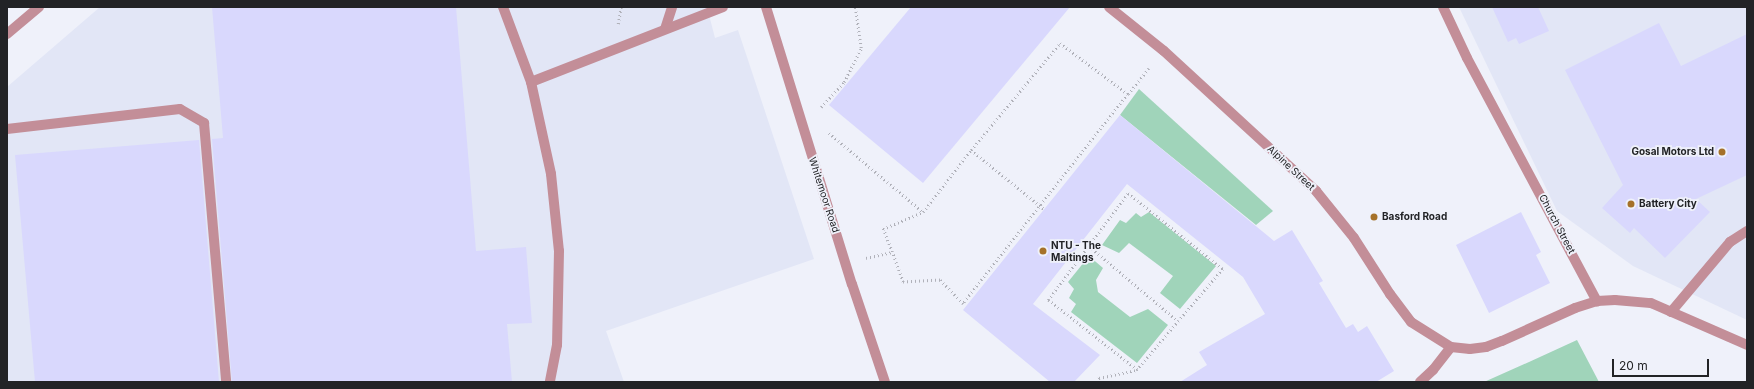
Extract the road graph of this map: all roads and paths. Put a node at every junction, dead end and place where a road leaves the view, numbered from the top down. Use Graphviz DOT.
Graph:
graph roads {
  1 [pos="40,7"];
  2 [pos="503,7"];
  3 [pos="672,7"];
  4 [pos="723,7"];
  5 [pos="766,7"];
  6 [pos="855,7"];
  7 [pos="1109,7"];
  8 [pos="1443,7"];
  9 [pos="665,29"];
  10 [pos="7,34"];
  11 [pos="1164,51"];
  12 [pos="531,82"];
  13 [pos="1128,94"];
  14 [pos="822,115"];
  15 [pos="7,129"];
  16 [pos="825,130"];
  17 [pos="971,150"];
  18 [pos="1038,205"];
  19 [pos="1044,209"];
  20 [pos="923,212"];
  21 [pos="1747,231"];
  22 [pos="1083,241"];
  23 [pos="1088,246"];
  24 [pos="892,252"];
  25 [pos="846,264"];
  26 [pos="1597,301"];
  27 [pos="1671,312"];
  28 [pos="1178,321"];
  29 [pos="1747,345"];
  30 [pos="1451,347"];
  31 [pos="1137,370"];
  32 [pos="226,382"];
  33 [pos="550,382"];
  34 [pos="885,382"];
  35 [pos="1096,382"];
  36 [pos="1420,382"];
  1 -- 10 [label="street"];
  2 -- 12 [label="street"];
  3 -- 9 [label="street"];
  4 -- 9 [label="street"];
  5 -- 25 [label="street, Whitemoor Road"];
  6 -- 14 [label="path"];
  7 -- 11 [label="street, Alpine Street"];
  8 -- 26 [label="street, Church Street"];
  9 -- 12 [label="street"];
  11 -- 13 [label="path"];
  11 -- 30 [label="street, Alpine Street"];
  12 -- 33 [label="street"];
  13 -- 17 [label="path"];
  13 -- 18 [label="path"];
  15 -- 32 [label="street"];
  16 -- 20 [label="path"];
  17 -- 18 [label="path"];
  17 -- 20 [label="path"];
  18 -- 19 [label="path"];
  18 -- 24 [label="path"];
  20 -- 24 [label="path"];
  21 -- 27 [label="street"];
  22 -- 23 [label="path"];
  23 -- 28 [label="path"];
  23 -- 28 [label="path"];
  23 -- 31 [label="path"];
  24 -- 25 [label="path"];
  25 -- 34 [label="street, Whitemoor Road"];
  26 -- 27 [label="street"];
  26 -- 30 [label="street"];
  27 -- 29 [label="street"];
  28 -- 31 [label="path"];
  30 -- 36 [label="street"];
  31 -- 35 [label="path"];
}
